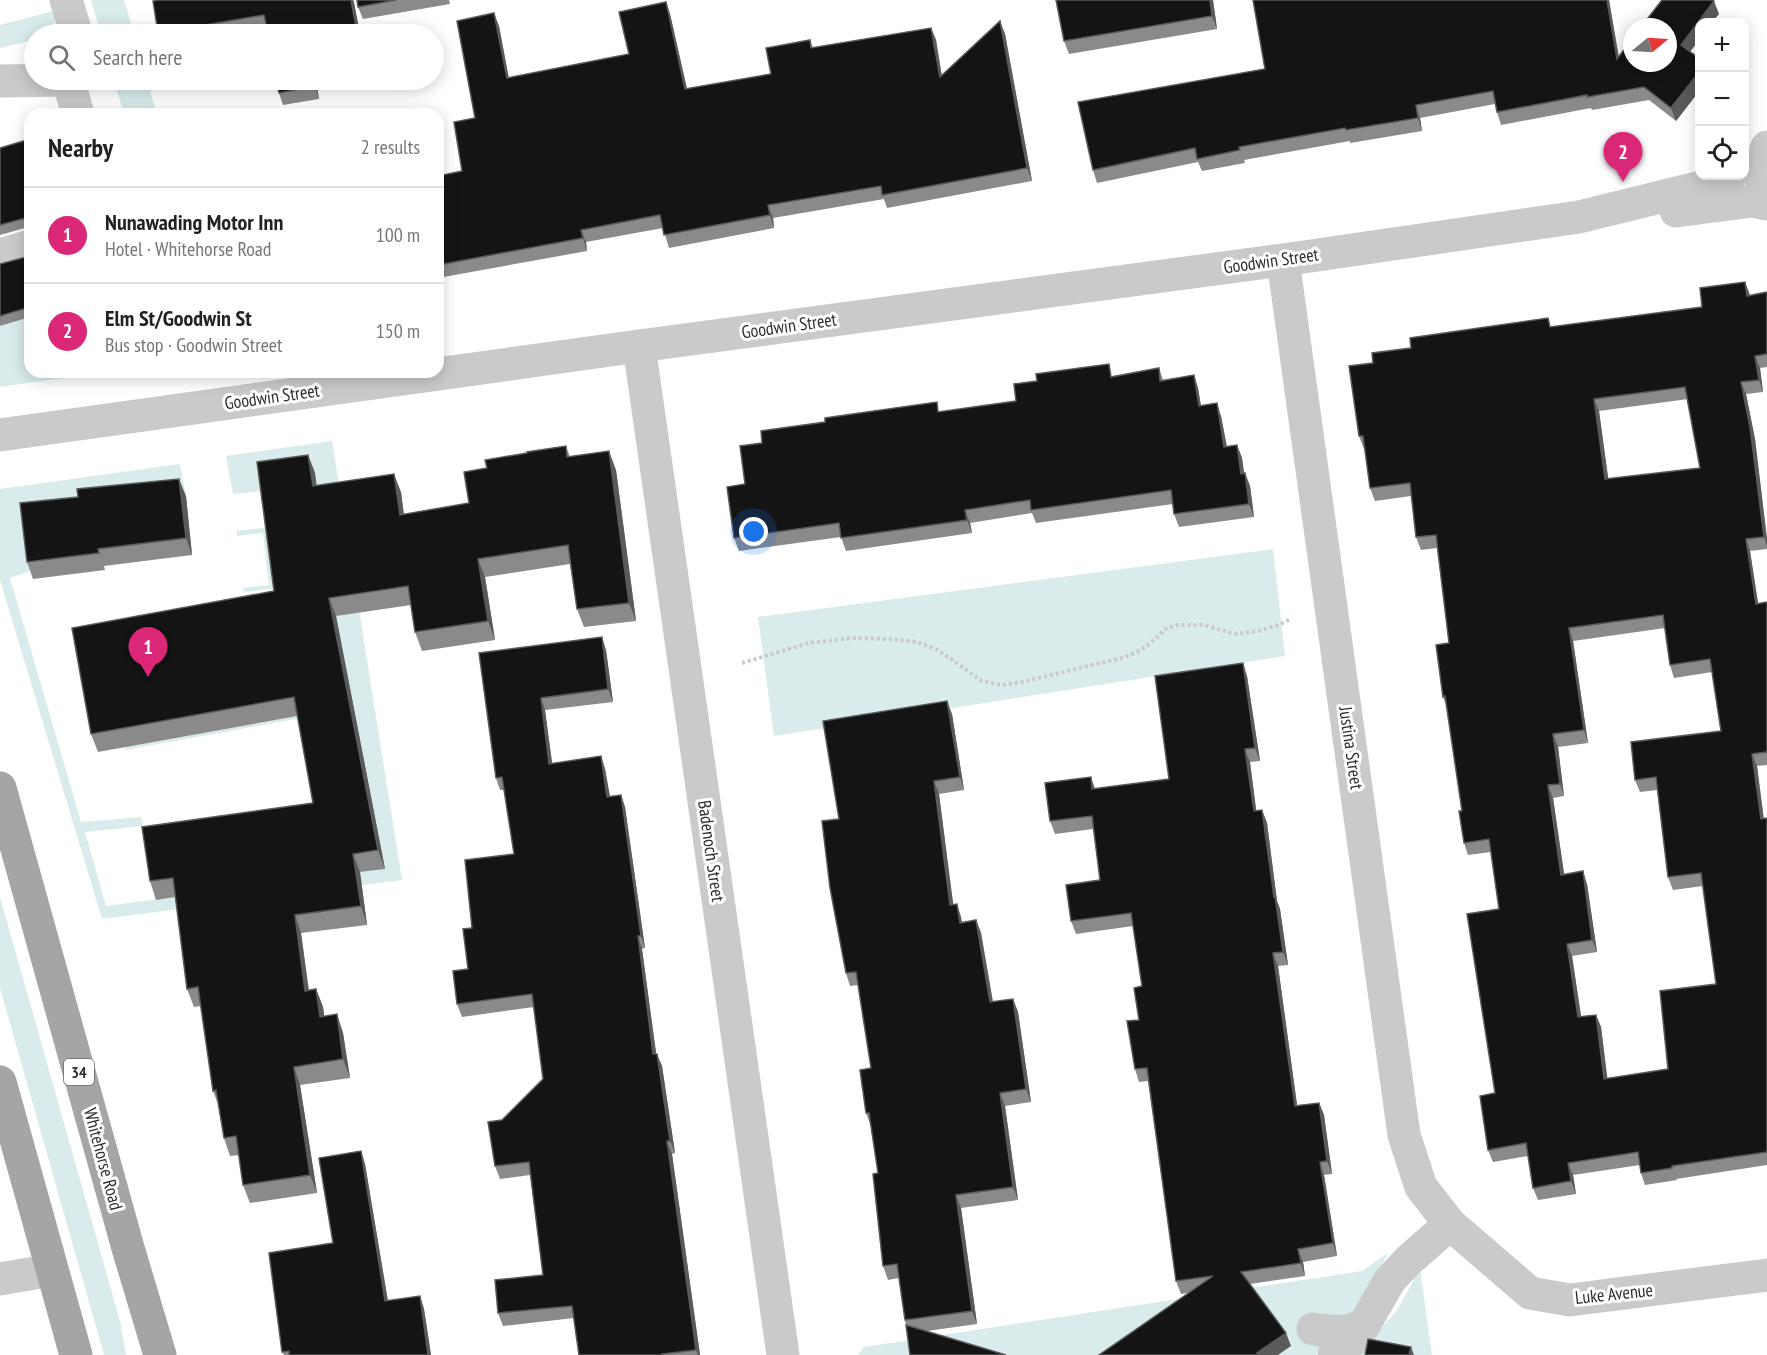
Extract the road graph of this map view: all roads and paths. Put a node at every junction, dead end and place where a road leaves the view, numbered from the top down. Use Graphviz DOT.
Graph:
graph roads {
  1 [pos="66,0"];
  2 [pos="73,24"];
  3 [pos="24,80"];
  4 [pos="0,81"];
  5 [pos="71,90"];
  6 [pos="76,108"];
  7 [pos="1759,154"];
  8 [pos="1721,180"];
  9 [pos="1767,199"];
  10 [pos="1767,204"];
  11 [pos="1579,217"];
  12 [pos="24,248"];
  13 [pos="0,255"];
  14 [pos="1283,260"];
  15 [pos="639,346"];
  16 [pos="444,373"];
  17 [pos="409,378"];
  18 [pos="0,435"];
  19 [pos="1292,619"];
  20 [pos="742,663"];
  21 [pos="0,788"];
  22 [pos="0,1082"];
  23 [pos="1450,1224"];
  24 [pos="52,1270"];
  25 [pos="1767,1275"];
  26 [pos="0,1279"];
  27 [pos="1364,1325"];
  28 [pos="1313,1329"];
  29 [pos="76,1355"];
  30 [pos="160,1355"];
  31 [pos="783,1355"];
  32 [pos="1334,1355"];
  1 -- 2 [label="street"];
  3 -- 4 [label="street"];
  5 -- 6 [label="street"];
  7 -- 9 [label="street"];
  8 -- 11 [label="street, Goodwin Street"];
  10 -- 11 [label="street, Goodwin Street"];
  11 -- 14 [label="street, Goodwin Street"];
  12 -- 13 [label="street"];
  14 -- 15 [label="street, Goodwin Street"];
  14 -- 23 [label="street, Justina Street"];
  15 -- 16 [label="street, Goodwin Street"];
  15 -- 31 [label="street, Badenoch Street"];
  17 -- 18 [label="street, Goodwin Street"];
  19 -- 20 [label="path"];
  21 -- 30 [label="main road, Whitehorse Road / 34"];
  22 -- 24 [label="main road"];
  23 -- 25 [label="street, Luke Avenue"];
  23 -- 27 [label="street"];
  24 -- 26 [label="street"];
  24 -- 29 [label="main road"];
  27 -- 28 [label="street"];
  27 -- 32 [label="street"];
}
